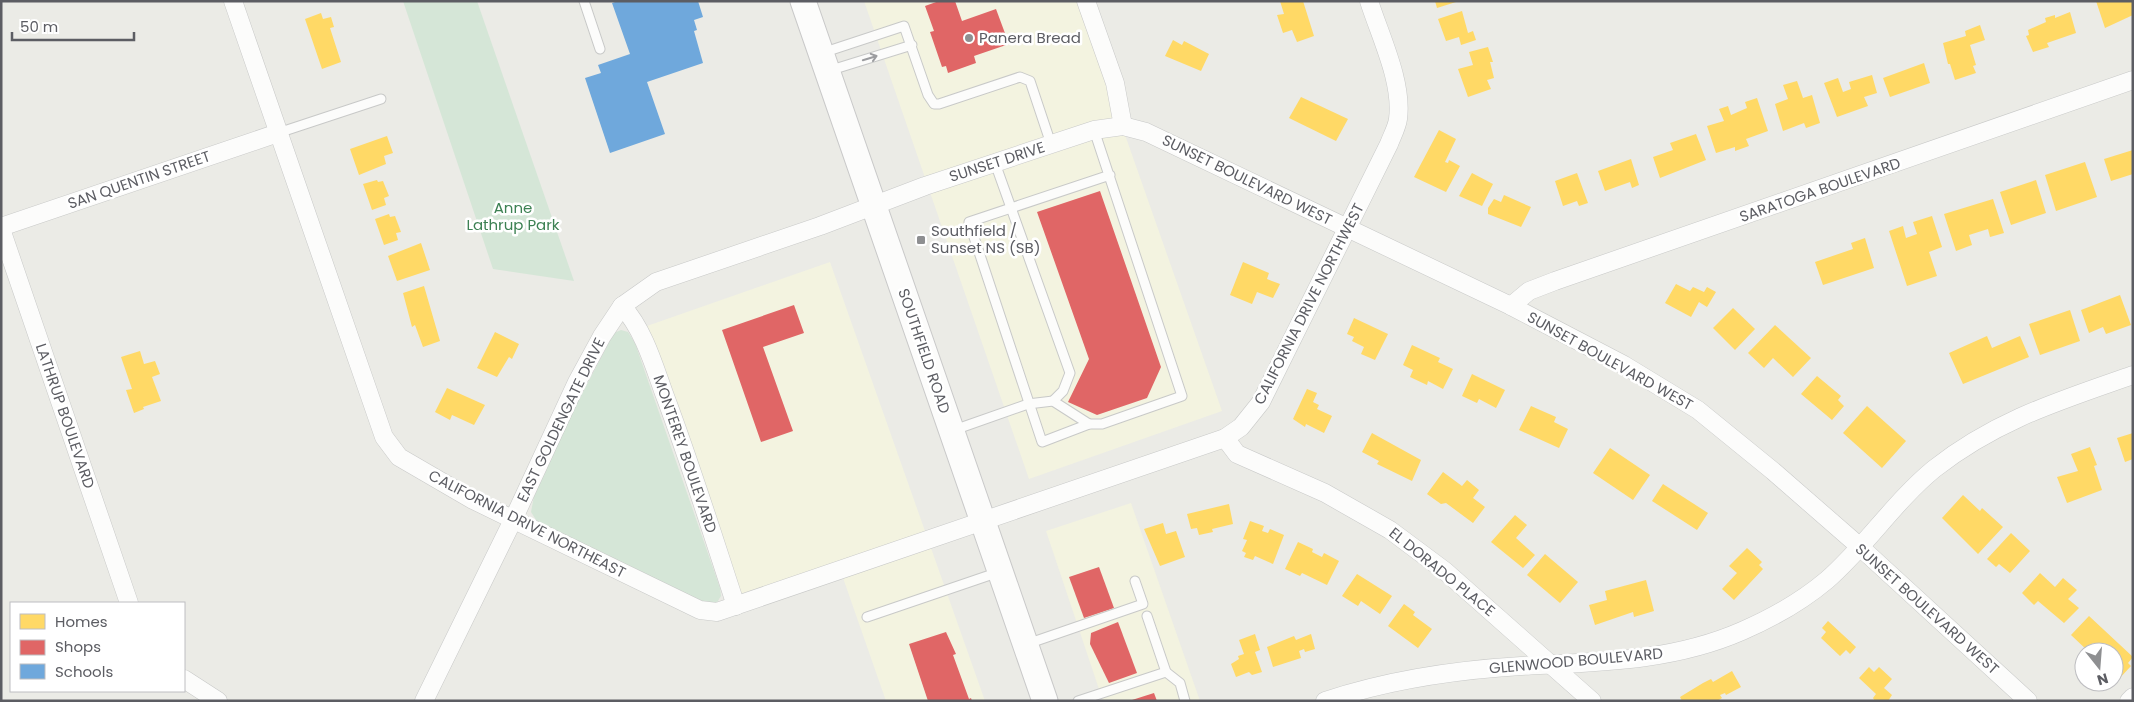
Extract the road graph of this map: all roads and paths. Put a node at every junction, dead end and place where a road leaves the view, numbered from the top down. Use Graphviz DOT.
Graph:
graph roads {
  1 [pos="233,1"];
  2 [pos="584,1"];
  3 [pos="803,1"];
  4 [pos="1086,1"];
  5 [pos="1369,1"];
  6 [pos="912,45"];
  7 [pos="600,49"];
  8 [pos="824,62"];
  9 [pos="2133,80"];
  10 [pos="381,99"];
  11 [pos="1123,126"];
  12 [pos="1094,130"];
  13 [pos="278,133"];
  14 [pos="1052,144"];
  15 [pos="995,163"];
  16 [pos="1110,175"];
  17 [pos="875,207"];
  18 [pos="1011,208"];
  19 [pos="1347,227"];
  20 [pos="1,228"];
  21 [pos="622,306"];
  22 [pos="1511,306"];
  23 [pos="2133,375"];
  24 [pos="1053,400"];
  25 [pos="1028,404"];
  26 [pos="1089,424"];
  27 [pos="952,430"];
  28 [pos="1225,438"];
  29 [pos="513,520"];
  30 [pos="982,520"];
  31 [pos="1859,546"];
  32 [pos="1000,571"];
  33 [pos="1135,581"];
  34 [pos="130,602"];
  35 [pos="736,606"];
  36 [pos="1147,616"];
  37 [pos="867,617"];
  38 [pos="1025,645"];
  39 [pos="1551,665"];
  40 [pos="1166,672"];
  41 [pos="185,681"];
  42 [pos="2133,697"];
  43 [pos="218,701"];
  44 [pos="424,701"];
  45 [pos="1045,701"];
  46 [pos="1078,701"];
  47 [pos="1186,701"];
  48 [pos="1326,701"];
  49 [pos="1592,701"];
  50 [pos="2028,701"];
  51 [pos="2129,701"];
  1 -- 13 [label="street, CALIFORNIA DRIVE NORTHEAST"];
  2 -- 7 [label="lane"];
  3 -- 8 [label="main road, SOUTHFIELD ROAD"];
  4 -- 11 [label="street"];
  5 -- 19 [label="street, CALIFORNIA DRIVE NORTHWEST"];
  8 -- 6 [label="lane, one-way"];
  6 -- 8 [label="lane"];
  6 -- 14 [label="lane"];
  8 -- 17 [label="main road, SOUTHFIELD ROAD"];
  9 -- 22 [label="street, SARATOGA BOULEVARD"];
  10 -- 13 [label="lane"];
  11 -- 12 [label="street, SUNSET DRIVE"];
  11 -- 19 [label="street, SUNSET BOULEVARD WEST"];
  12 -- 14 [label="street, SUNSET DRIVE"];
  12 -- 16 [label="lane"];
  13 -- 20 [label="street, SAN QUENTIN STREET"];
  13 -- 29 [label="street, CALIFORNIA DRIVE NORTHEAST"];
  14 -- 15 [label="street, SUNSET DRIVE"];
  15 -- 17 [label="street, SUNSET DRIVE"];
  15 -- 18 [label="lane"];
  16 -- 18 [label="lane"];
  16 -- 26 [label="lane"];
  17 -- 21 [label="street, EAST GOLDENGATE DRIVE"];
  17 -- 27 [label="main road, SOUTHFIELD ROAD"];
  18 -- 24 [label="lane"];
  18 -- 25 [label="lane"];
  19 -- 22 [label="street, SUNSET BOULEVARD WEST"];
  19 -- 28 [label="street, CALIFORNIA DRIVE NORTHWEST"];
  20 -- 34 [label="street, LATHRUP BOULEVARD"];
  21 -- 29 [label="street, EAST GOLDENGATE DRIVE"];
  21 -- 35 [label="street, MONTEREY BOULEVARD"];
  22 -- 31 [label="street, SUNSET BOULEVARD WEST"];
  23 -- 31 [label="street, GLENWOOD BOULEVARD"];
  24 -- 25 [label="lane"];
  24 -- 26 [label="lane"];
  25 -- 26 [label="lane"];
  25 -- 27 [label="lane"];
  27 -- 30 [label="main road, SOUTHFIELD ROAD"];
  28 -- 30 [label="street, CALIFORNIA DRIVE NORTHWEST"];
  28 -- 39 [label="street, EL DORADO PLACE"];
  29 -- 35 [label="street, CALIFORNIA DRIVE NORTHEAST"];
  29 -- 44 [label="street, EAST GOLDENGATE DRIVE"];
  30 -- 32 [label="main road, SOUTHFIELD ROAD"];
  30 -- 35 [label="street, CALIFORNIA DRIVE NORTHEAST"];
  31 -- 39 [label="street, GLENWOOD BOULEVARD"];
  31 -- 50 [label="street, SUNSET BOULEVARD WEST"];
  32 -- 37 [label="lane"];
  32 -- 38 [label="main road, SOUTHFIELD ROAD"];
  33 -- 38 [label="lane"];
  36 -- 40 [label="lane"];
  38 -- 45 [label="main road, SOUTHFIELD ROAD"];
  39 -- 48 [label="street, GLENWOOD BOULEVARD"];
  39 -- 49 [label="street, EL DORADO PLACE"];
  40 -- 46 [label="lane"];
  40 -- 47 [label="lane"];
  41 -- 43 [label="street"];
  42 -- 51 [label="street"];
}
